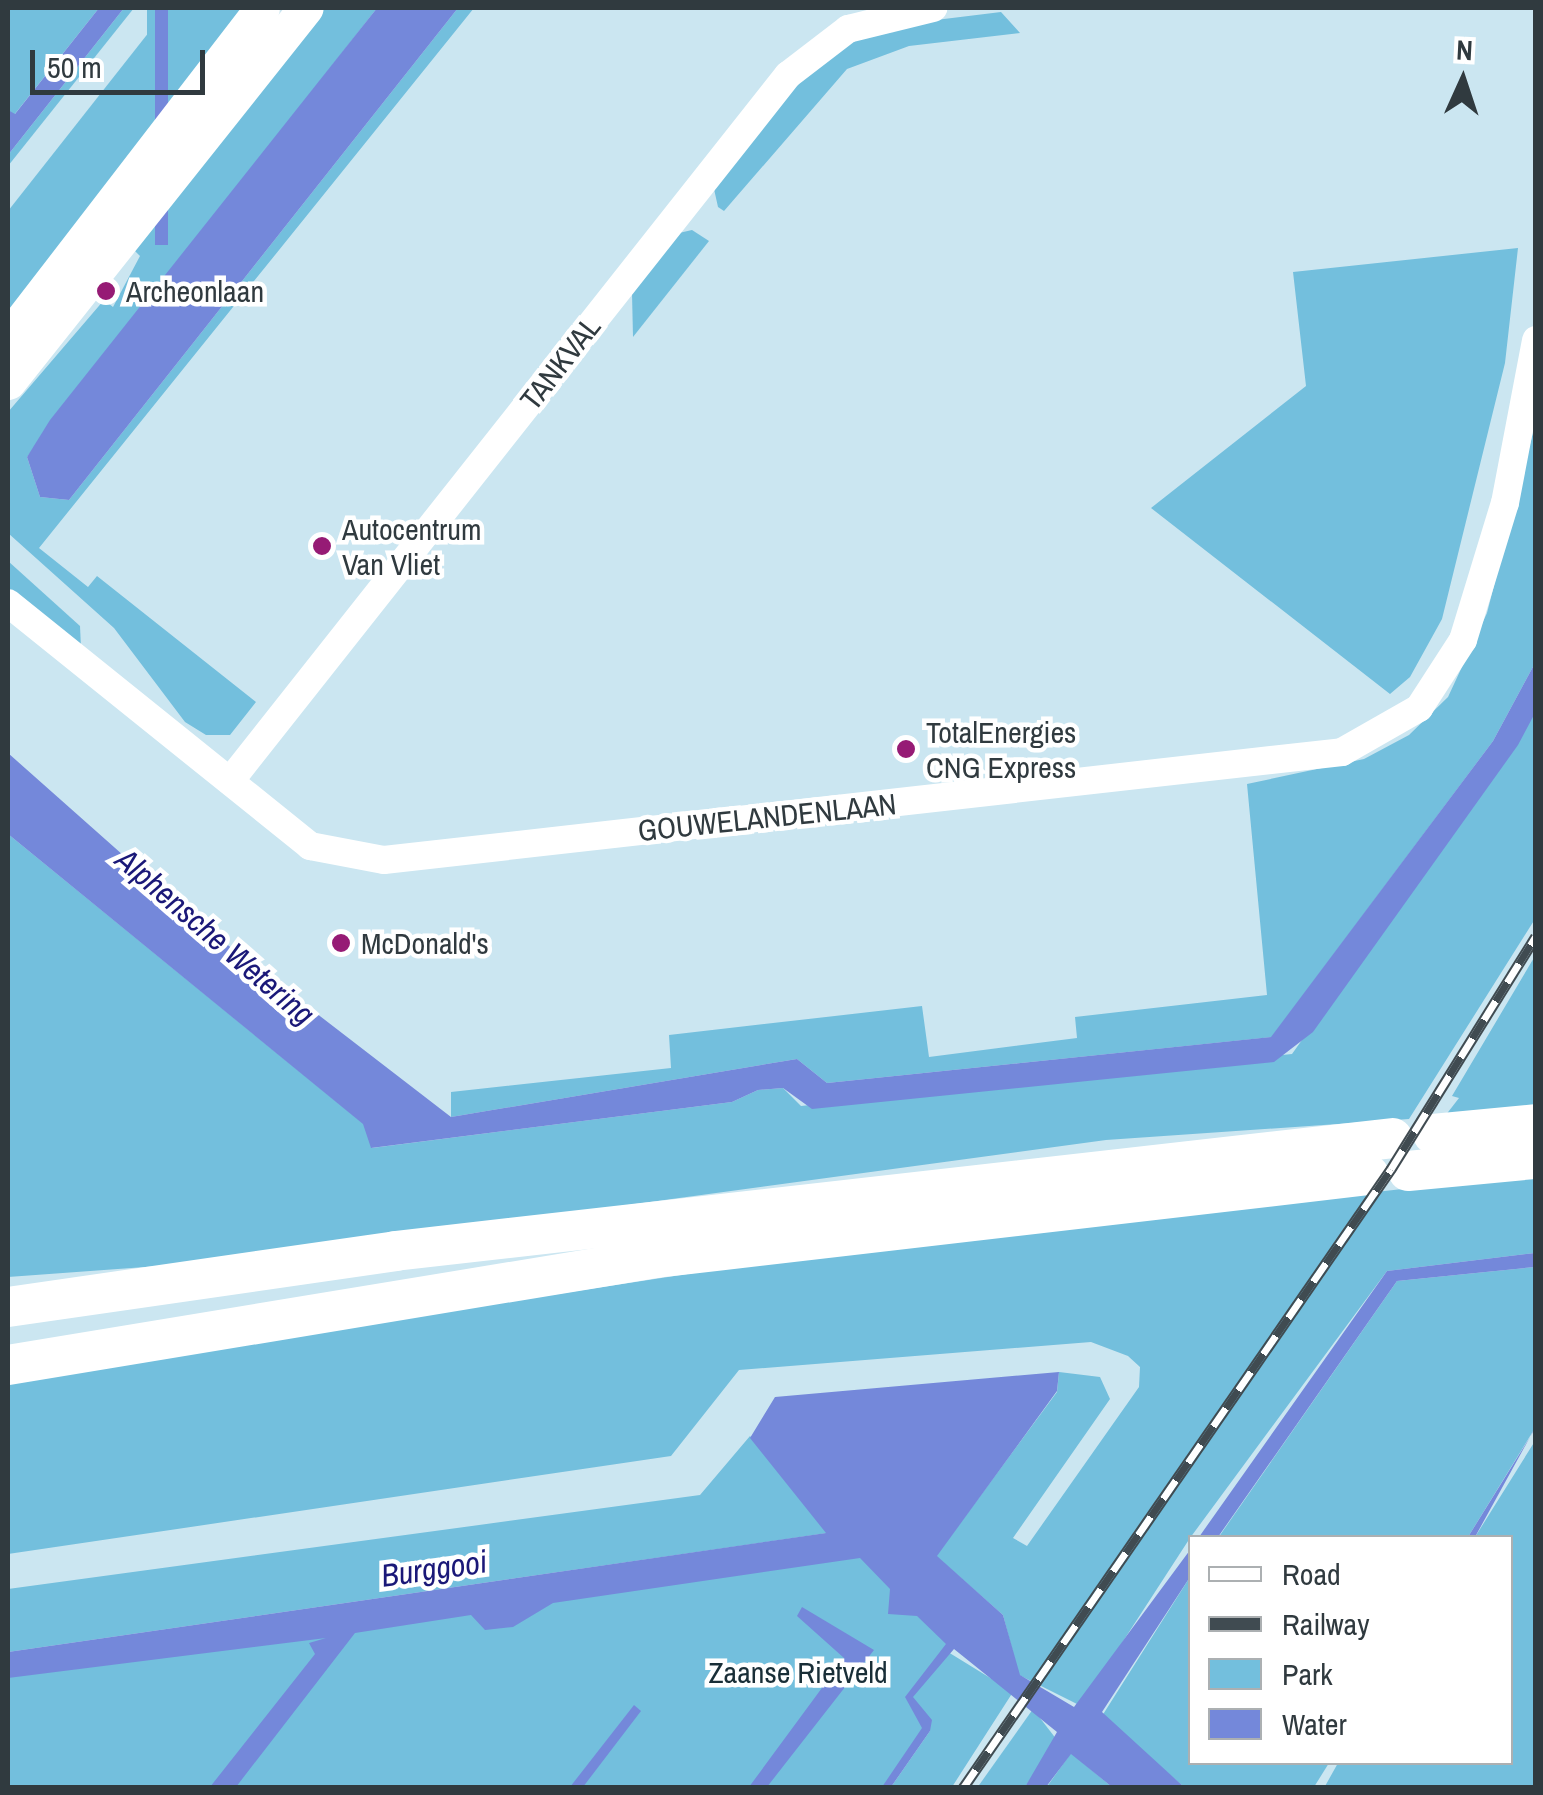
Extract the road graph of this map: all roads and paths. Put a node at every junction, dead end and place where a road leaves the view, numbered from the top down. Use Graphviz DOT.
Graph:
graph roads {
  1 [pos="262,8"];
  2 [pos="306,8"];
  3 [pos="933,8"];
  4 [pos="8,338"];
  5 [pos="1536,340"];
  6 [pos="8,382"];
  7 [pos="8,603"];
  8 [pos="18,622"];
  9 [pos="230,781"];
  10 [pos="1536,1124"];
  11 [pos="1433,1134"];
  12 [pos="1536,1160"];
  13 [pos="1390,1161"];
  14 [pos="8,1307"];
  15 [pos="8,1365"];
  1 -- 4 [label="main road"];
  2 -- 6 [label="main road"];
  3 -- 9 [label="street, TANKVAL"];
  5 -- 9 [label="street, GOUWELANDENLAAN"];
  7 -- 8 [label="street, GOUWELANDENLAAN"];
  8 -- 9 [label="street, GOUWELANDENLAAN"];
  10 -- 11 [label="highway"];
  12 -- 13 [label="highway"];
  13 -- 14 [label="highway"];
  13 -- 15 [label="highway"];
}
